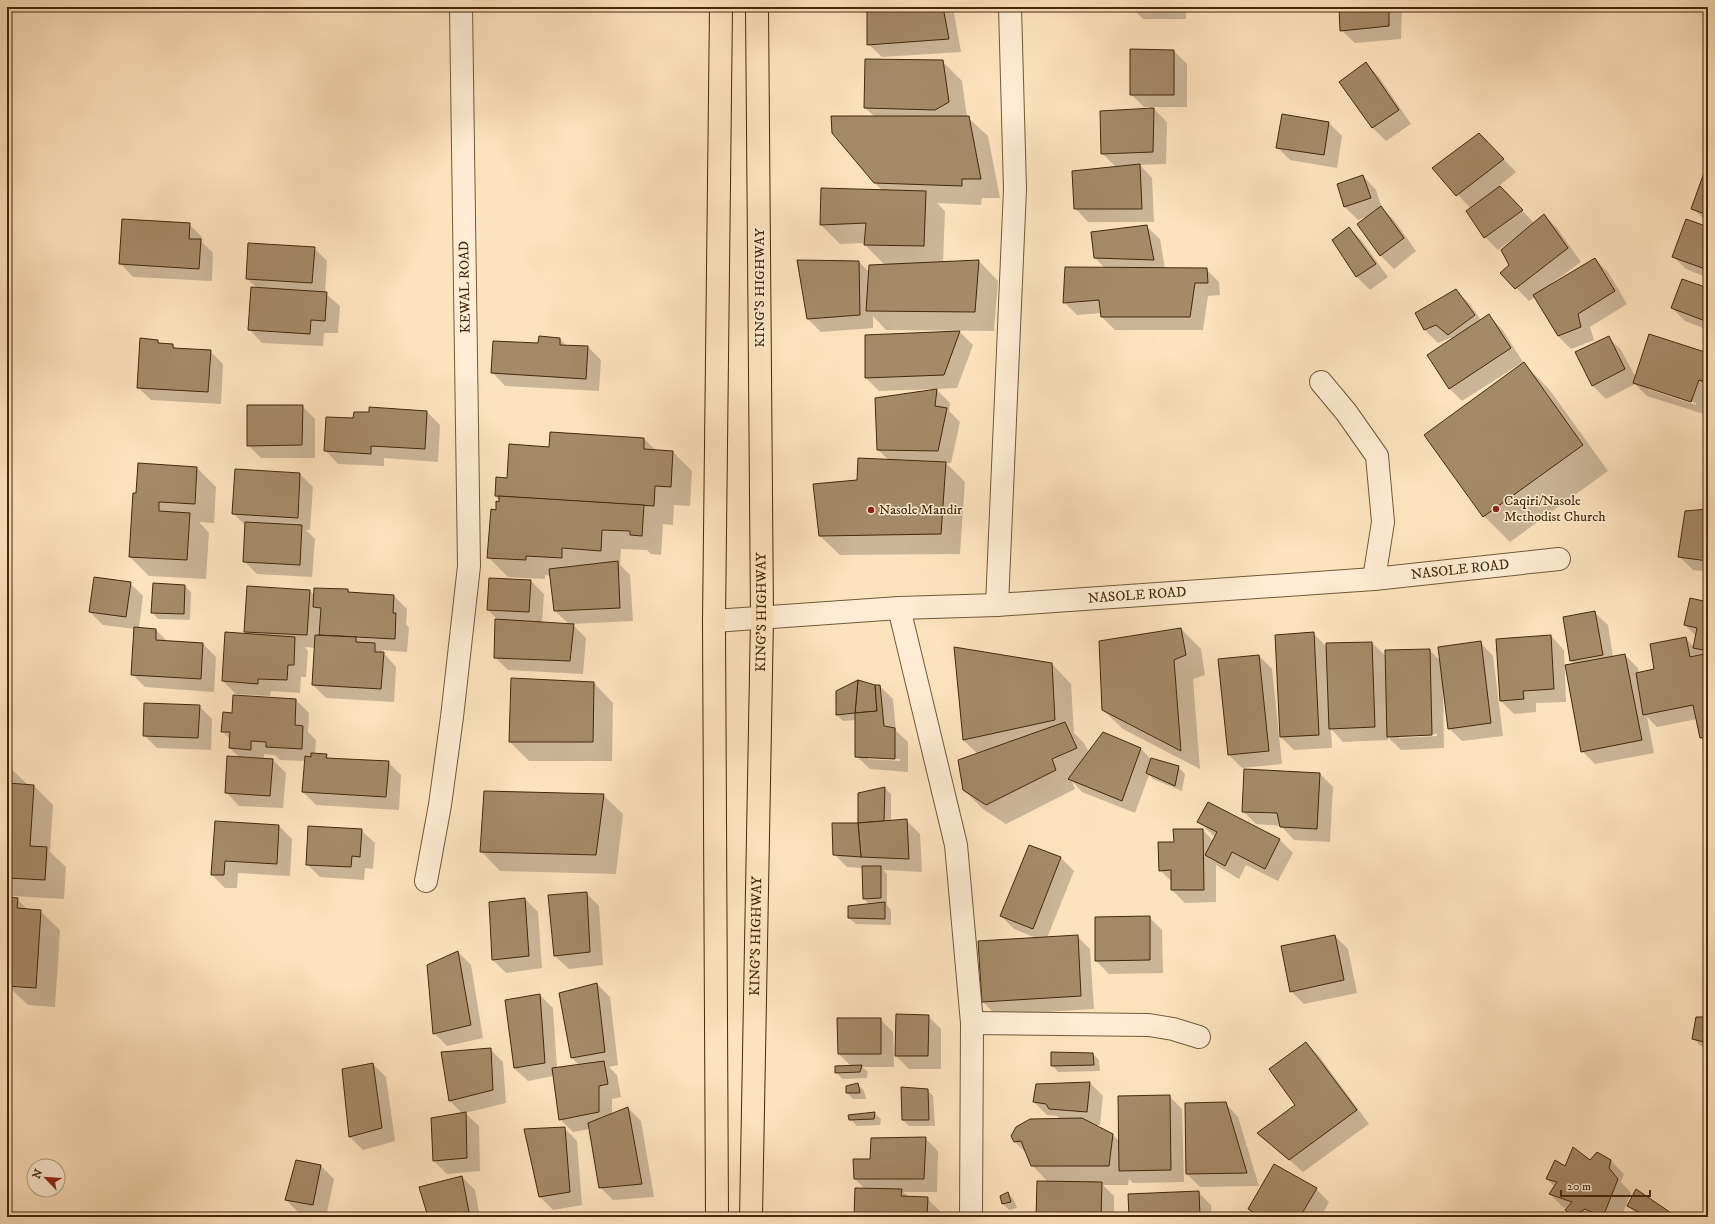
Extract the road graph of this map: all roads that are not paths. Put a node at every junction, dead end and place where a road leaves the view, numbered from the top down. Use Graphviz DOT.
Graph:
graph roads {
  1 [pos="461,7"];
  2 [pos="721,7"];
  3 [pos="757,7"];
  4 [pos="1010,7"];
  5 [pos="1321,382"];
  6 [pos="1559,559"];
  7 [pos="1374,579"];
  8 [pos="997,605"];
  9 [pos="899,608"];
  10 [pos="762,618"];
  11 [pos="714,621"];
  12 [pos="426,881"];
  13 [pos="972,1023"];
  14 [pos="1199,1037"];
  15 [pos="717,1217"];
  16 [pos="751,1217"];
  17 [pos="971,1217"];
  1 -- 12 [label="street, KEWAL ROAD"];
  2 -- 11 [label="highway"];
  3 -- 10 [label="highway, KING'S HIGHWAY"];
  4 -- 8 [label="street"];
  5 -- 7 [label="street"];
  6 -- 7 [label="street, NASOLE ROAD"];
  7 -- 8 [label="street, NASOLE ROAD"];
  8 -- 9 [label="street, NASOLE ROAD"];
  9 -- 10 [label="street, NASOLE ROAD"];
  9 -- 13 [label="street"];
  10 -- 11 [label="street, NASOLE ROAD"];
  10 -- 16 [label="highway, KING'S HIGHWAY"];
  11 -- 15 [label="highway"];
  13 -- 14 [label="street"];
  13 -- 17 [label="street"];
}
